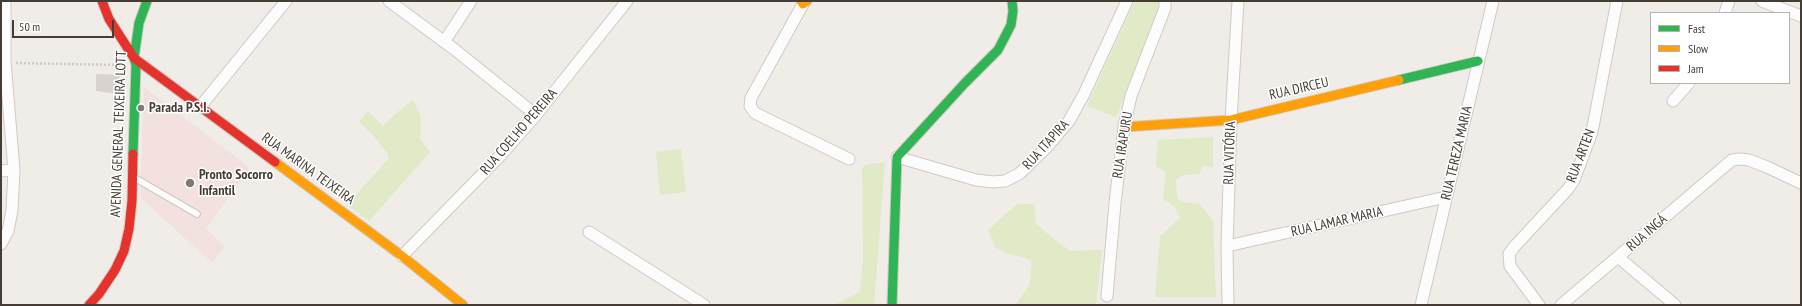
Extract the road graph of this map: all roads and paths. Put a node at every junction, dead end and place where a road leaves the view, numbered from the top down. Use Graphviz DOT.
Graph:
graph roads {
  1 [pos="5,1"];
  2 [pos="102,1"];
  3 [pos="147,1"];
  4 [pos="286,1"];
  5 [pos="389,1"];
  6 [pos="471,1"];
  7 [pos="627,1"];
  8 [pos="1012,1"];
  9 [pos="1127,1"];
  10 [pos="1165,1"];
  11 [pos="1238,1"];
  12 [pos="1493,1"];
  13 [pos="1618,1"];
  14 [pos="1729,1"];
  15 [pos="1762,1"];
  16 [pos="803,2"];
  17 [pos="1725,12"];
  18 [pos="1801,16"];
  19 [pos="444,42"];
  20 [pos="134,61"];
  21 [pos="1478,61"];
  22 [pos="5,62"];
  23 [pos="1688,84"];
  24 [pos="1673,101"];
  25 [pos="200,107"];
  26 [pos="536,115"];
  27 [pos="1230,120"];
  28 [pos="1124,127"];
  29 [pos="897,157"];
  30 [pos="849,159"];
  31 [pos="14,170"];
  32 [pos="1,171"];
  33 [pos="133,177"];
  34 [pos="1801,183"];
  35 [pos="1446,197"];
  36 [pos="197,214"];
  37 [pos="589,232"];
  38 [pos="1,244"];
  39 [pos="1227,246"];
  40 [pos="402,256"];
  41 [pos="1618,257"];
  42 [pos="1107,296"];
  43 [pos="89,305"];
  44 [pos="463,305"];
  45 [pos="704,305"];
  46 [pos="892,305"];
  47 [pos="1228,305"];
  48 [pos="1420,305"];
  49 [pos="1539,305"];
  50 [pos="1561,305"];
  51 [pos="1674,305"];
  1 -- 22 [label="street"];
  2 -- 20 [label="street"];
  3 -- 20 [label="street, AVENIDA GENERAL TEIXEIRA LOTT"];
  4 -- 25 [label="street"];
  5 -- 19 [label="street"];
  6 -- 19 [label="street"];
  7 -- 26 [label="street, RUA COELHO PEREIRA"];
  8 -- 29 [label="street"];
  9 -- 29 [label="street, RUA ITAPIRA"];
  10 -- 28 [label="street, RUA IRAPURU"];
  11 -- 27 [label="street, RUA VITÓRIA"];
  12 -- 21 [label="street, RUA TEREZA MARIA"];
  13 -- 49 [label="street, RUA ARTEN"];
  14 -- 17 [label="street"];
  15 -- 18 [label="street"];
  16 -- 30 [label="street"];
  19 -- 26 [label="street"];
  20 -- 22 [label="path"];
  20 -- 25 [label="street, RUA MARINA TEIXEIRA"];
  20 -- 33 [label="street, AVENIDA GENERAL TEIXEIRA LOTT"];
  21 -- 27 [label="street, RUA DIRCEU"];
  21 -- 35 [label="street, RUA TEREZA MARIA"];
  22 -- 31 [label="street"];
  23 -- 24 [label="street"];
  25 -- 40 [label="street, RUA MARINA TEIXEIRA"];
  26 -- 40 [label="street, RUA COELHO PEREIRA"];
  27 -- 28 [label="street, RUA DIRCEU"];
  27 -- 39 [label="street, RUA VITÓRIA"];
  28 -- 42 [label="street, RUA IRAPURU"];
  29 -- 46 [label="street"];
  31 -- 32 [label="street"];
  31 -- 38 [label="street"];
  33 -- 36 [label="lane"];
  33 -- 43 [label="street, AVENIDA GENERAL TEIXEIRA LOTT"];
  34 -- 41 [label="street, RUA INGÁ"];
  35 -- 39 [label="street, RUA LAMAR MARIA"];
  35 -- 48 [label="street, RUA TEREZA MARIA"];
  37 -- 45 [label="street"];
  39 -- 47 [label="street, RUA VITÓRIA"];
  40 -- 44 [label="street, RUA MARINA TEIXEIRA"];
  41 -- 50 [label="street, RUA INGÁ"];
  41 -- 51 [label="street"];
}
